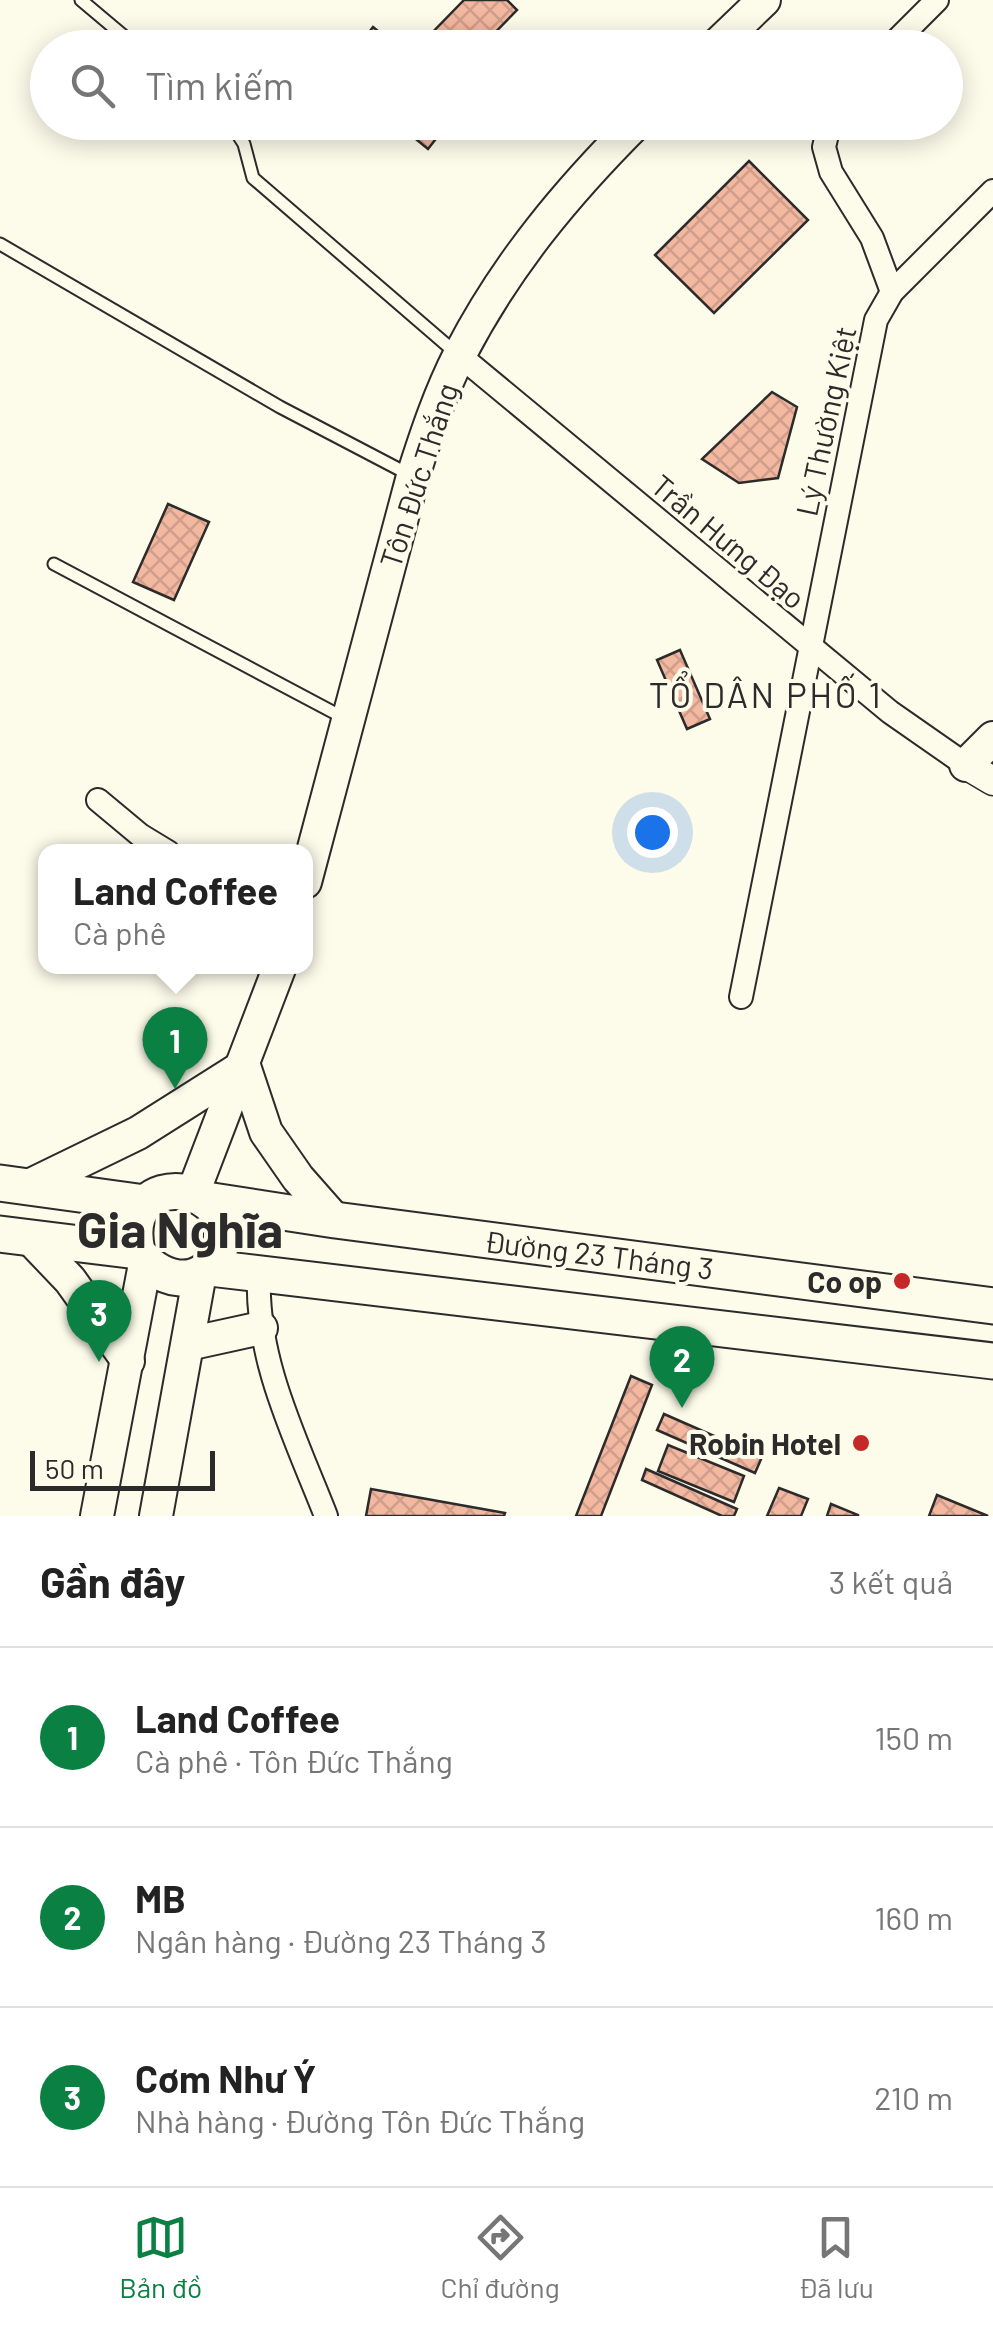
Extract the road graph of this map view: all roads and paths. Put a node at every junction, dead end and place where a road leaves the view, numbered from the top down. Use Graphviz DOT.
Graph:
graph roads {
  1 [pos="81,0"];
  2 [pos="764,0"];
  3 [pos="937,0"];
  4 [pos="117,30"];
  5 [pos="733,30"];
  6 [pos="907,30"];
  7 [pos="241,140"];
  8 [pos="619,140"];
  9 [pos="826,140"];
  10 [pos="993,191"];
  11 [pos="0,244"];
  12 [pos="892,292"];
  13 [pos="459,355"];
  14 [pos="412,476"];
  15 [pos="54,564"];
  16 [pos="810,647"];
  17 [pos="348,720"];
  18 [pos="993,738"];
  19 [pos="980,773"];
  20 [pos="98,800"];
  21 [pos="155,844"];
  22 [pos="313,852"];
  23 [pos="277,974"];
  24 [pos="741,997"];
  25 [pos="244,1066"];
  26 [pos="14,1185"];
  27 [pos="199,1196"];
  28 [pos="145,1203"];
  29 [pos="336,1220"];
  30 [pos="14,1236"];
  31 [pos="141,1258"];
  32 [pos="205,1270"];
  33 [pos="259,1274"];
  34 [pos="993,1306"];
  35 [pos="261,1328"];
  36 [pos="188,1344"];
  37 [pos="128,1361"];
  38 [pos="993,1362"];
  39 [pos="97,1516"];
  40 [pos="156,1516"];
  41 [pos="326,1516"];
  1 -- 4 [label="lane"];
  2 -- 5 [label="main road"];
  3 -- 6 [label="street"];
  7 -- 13 [label="lane"];
  8 -- 13 [label="main road, Tôn Đức Thắng"];
  9 -- 12 [label="street"];
  10 -- 12 [label="street, Lý Thường Kiệt"];
  11 -- 14 [label="lane"];
  12 -- 16 [label="street, Lý Thường Kiệt"];
  13 -- 14 [label="main road, Tôn Đức Thắng"];
  13 -- 16 [label="street, Trần Hưng Đạo"];
  14 -- 17 [label="main road, Tôn Đức Thắng"];
  15 -- 17 [label="lane"];
  16 -- 19 [label="street, Trần Hưng Đạo"];
  16 -- 24 [label="street, Lý Thường Kiệt"];
  17 -- 22 [label="main road, Tôn Đức Thắng"];
  18 -- 19 [label="main road"];
  20 -- 21 [label="street"];
  23 -- 25 [label="main road"];
  25 -- 26 [label="main road"];
  25 -- 27 [label="main road"];
  25 -- 29 [label="main road"];
  26 -- 28 [label="main road, Đường 23 Tháng 3"];
  27 -- 28 [label="main road, Đường 23 Tháng 3"];
  27 -- 29 [label="main road, Đường 23 Tháng 3"];
  27 -- 32 [label="main road"];
  28 -- 31 [label="main road"];
  29 -- 34 [label="main road, Đường 23 Tháng 3"];
  30 -- 31 [label="main road, Đường 23 Tháng 3"];
  30 -- 37 [label="main road"];
  31 -- 32 [label="main road, Đường 23 Tháng 3"];
  31 -- 37 [label="main road"];
  32 -- 33 [label="main road, Đường 23 Tháng 3"];
  32 -- 36 [label="main road"];
  33 -- 35 [label="street"];
  33 -- 38 [label="main road, Đường 23 Tháng 3"];
  35 -- 36 [label="main road"];
  35 -- 41 [label="street"];
  36 -- 40 [label="main road"];
  37 -- 39 [label="main road"];
}
